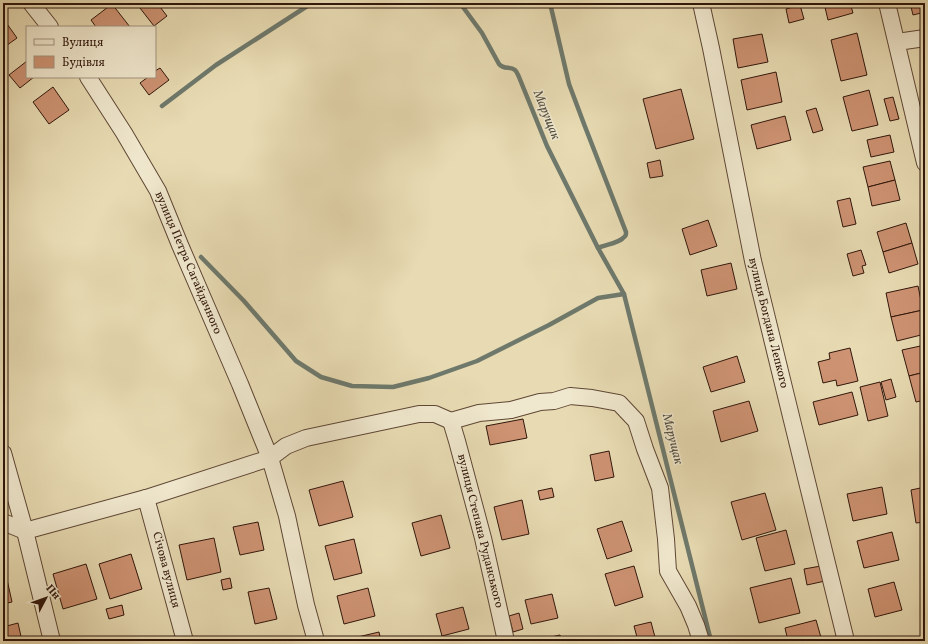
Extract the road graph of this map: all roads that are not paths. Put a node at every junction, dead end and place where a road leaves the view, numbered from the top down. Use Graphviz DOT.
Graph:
graph roads {
  1 [pos="31,3"];
  2 [pos="701,3"];
  3 [pos="887,3"];
  4 [pos="49,26"];
  5 [pos="925,38"];
  6 [pos="897,42"];
  7 [pos="89,78"];
  8 [pos="925,164"];
  9 [pos="451,421"];
  10 [pos="3,453"];
  11 [pos="270,458"];
  12 [pos="146,498"];
  13 [pos="3,522"];
  14 [pos="25,531"];
  15 [pos="52,641"];
  16 [pos="185,641"];
  17 [pos="316,641"];
  18 [pos="506,641"];
  19 [pos="701,641"];
  20 [pos="846,641"];
  1 -- 4 [label="street"];
  2 -- 20 [label="street, вулиця Богдана Лепкого"];
  3 -- 6 [label="street"];
  5 -- 6 [label="street"];
  6 -- 8 [label="street"];
  7 -- 11 [label="street, вулиця Петра Сагайдачного"];
  9 -- 11 [label="street"];
  9 -- 18 [label="street, вулиця Степана Руданського"];
  9 -- 19 [label="street"];
  10 -- 14 [label="street"];
  11 -- 12 [label="street"];
  11 -- 17 [label="street, вулиця Петра Сагайдачного"];
  12 -- 14 [label="street"];
  12 -- 16 [label="street, Січова вулиця"];
  13 -- 14 [label="street"];
  14 -- 15 [label="street"];
}
